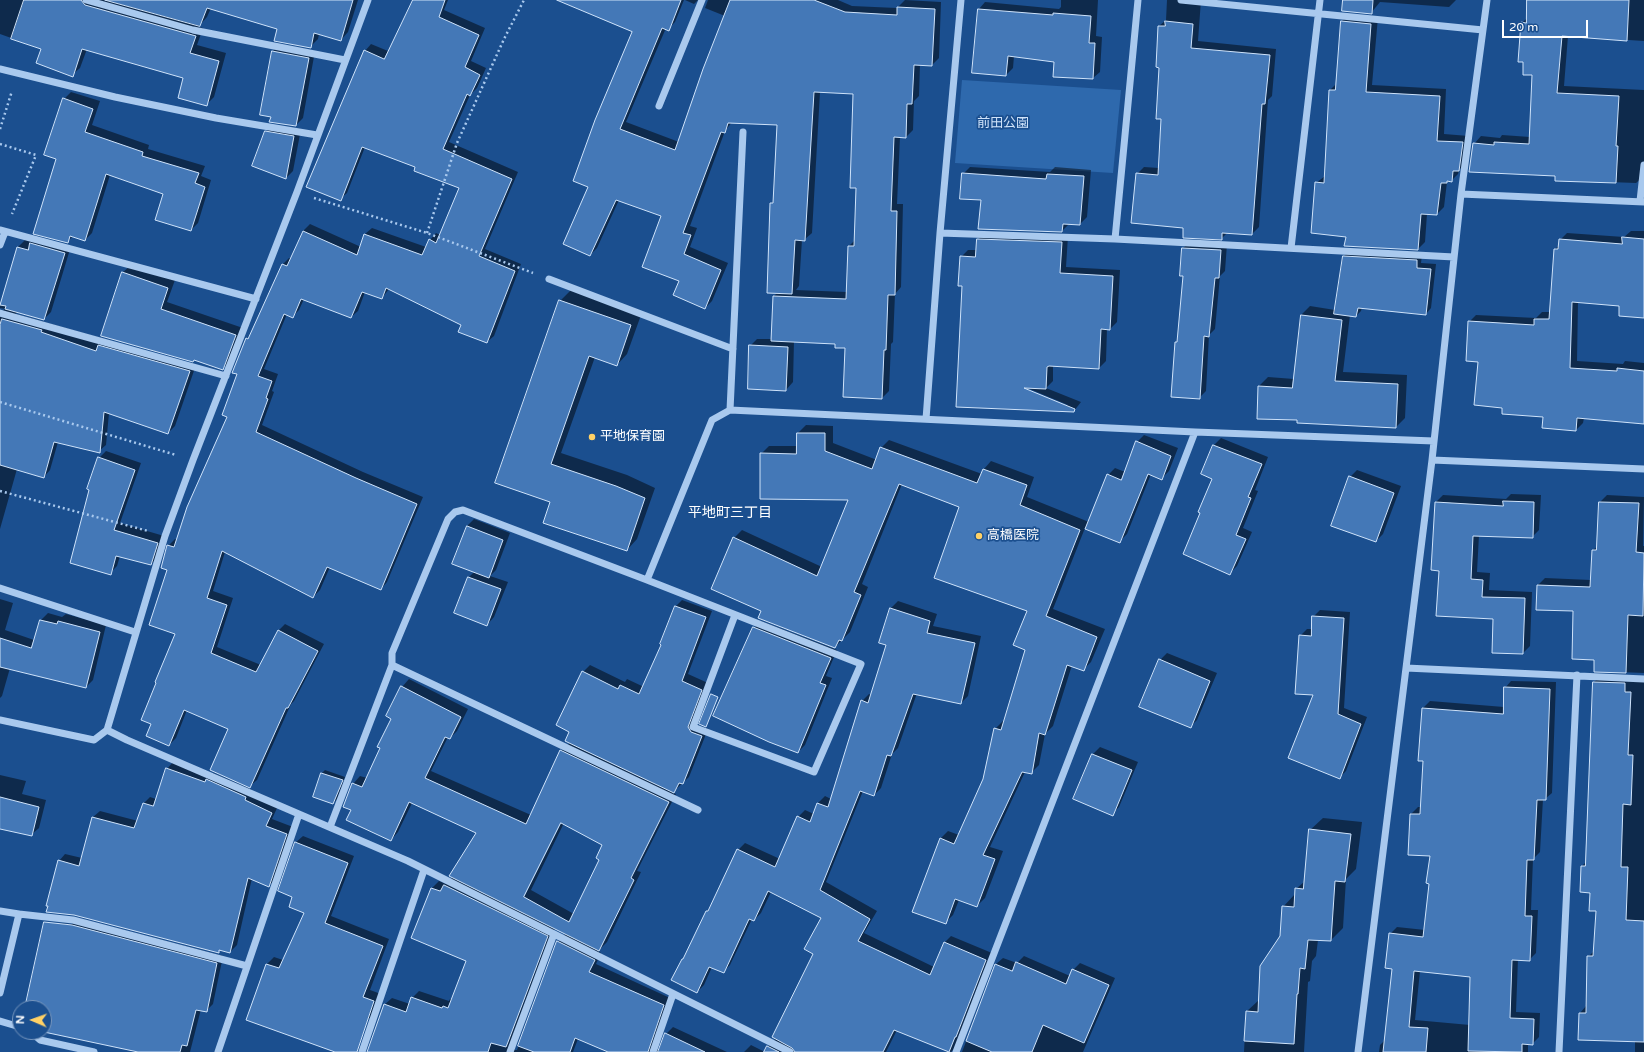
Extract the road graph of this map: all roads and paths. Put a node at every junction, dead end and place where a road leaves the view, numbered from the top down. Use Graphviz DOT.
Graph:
graph roads {
  1 [pos="86,0"];
  2 [pos="368,0"];
  3 [pos="524,0"];
  4 [pos="702,0"];
  5 [pos="960,0"];
  6 [pos="1138,0"];
  7 [pos="1181,0"];
  8 [pos="1320,0"];
  9 [pos="1487,0"];
  10 [pos="1318,13"];
  11 [pos="1483,30"];
  12 [pos="344,60"];
  13 [pos="0,69"];
  14 [pos="18,73"];
  15 [pos="659,106"];
  16 [pos="0,129"];
  17 [pos="743,132"];
  18 [pos="317,135"];
  19 [pos="0,144"];
  20 [pos="1644,165"];
  21 [pos="297,192"];
  22 [pos="1461,194"];
  23 [pos="1642,201"];
  24 [pos="3,231"];
  25 [pos="427,232"];
  26 [pos="940,233"];
  27 [pos="1114,239"];
  28 [pos="0,245"];
  29 [pos="1291,248"];
  30 [pos="1454,257"];
  31 [pos="549,279"];
  32 [pos="256,299"];
  33 [pos="0,313"];
  34 [pos="733,349"];
  35 [pos="226,376"];
  36 [pos="0,402"];
  37 [pos="730,410"];
  38 [pos="926,419"];
  39 [pos="1195,432"];
  40 [pos="1434,441"];
  41 [pos="193,460"];
  42 [pos="1432,460"];
  43 [pos="1644,469"];
  44 [pos="0,491"];
  45 [pos="165,536"];
  46 [pos="647,580"];
  47 [pos="0,588"];
  48 [pos="735,615"];
  49 [pos="135,632"];
  50 [pos="392,666"];
  51 [pos="1406,668"];
  52 [pos="1577,675"];
  53 [pos="1644,678"];
  54 [pos="0,720"];
  55 [pos="107,730"];
  56 [pos="698,810"];
  57 [pos="300,814"];
  58 [pos="330,827"];
  59 [pos="424,870"];
  60 [pos="0,911"];
  61 [pos="19,914"];
  62 [pos="554,934"];
  63 [pos="247,966"];
  64 [pos="0,994"];
  65 [pos="673,994"];
  66 [pos="0,1022"];
  67 [pos="12,1025"];
  68 [pos="40,1040"];
  69 [pos="94,1052"];
  70 [pos="218,1052"];
  71 [pos="362,1052"];
  72 [pos="510,1052"];
  73 [pos="653,1052"];
  74 [pos="790,1052"];
  75 [pos="956,1052"];
  76 [pos="1358,1052"];
  77 [pos="1558,1052"];
  1 -- 12 [label="street"];
  2 -- 12 [label="street"];
  3 -- 25 [label="path"];
  4 -- 15 [label="street"];
  5 -- 26 [label="street"];
  6 -- 27 [label="street"];
  7 -- 10 [label="street"];
  8 -- 10 [label="street"];
  9 -- 11 [label="street"];
  10 -- 11 [label="street"];
  10 -- 29 [label="street"];
  11 -- 22 [label="street"];
  12 -- 18 [label="street"];
  13 -- 14 [label="street"];
  14 -- 16 [label="path"];
  14 -- 18 [label="street"];
  17 -- 34 [label="street"];
  18 -- 21 [label="street"];
  19 -- 24 [label="path"];
  20 -- 23 [label="street"];
  21 -- 25 [label="path"];
  21 -- 32 [label="street"];
  22 -- 23 [label="street"];
  22 -- 30 [label="street"];
  24 -- 28 [label="street"];
  24 -- 32 [label="street"];
  25 -- 31 [label="path"];
  26 -- 27 [label="street"];
  26 -- 38 [label="street"];
  27 -- 29 [label="street"];
  29 -- 30 [label="street"];
  30 -- 40 [label="street"];
  31 -- 34 [label="street"];
  32 -- 35 [label="street"];
  33 -- 35 [label="street"];
  34 -- 37 [label="street"];
  35 -- 41 [label="street"];
  36 -- 41 [label="path"];
  37 -- 38 [label="street"];
  37 -- 46 [label="street"];
  38 -- 39 [label="street"];
  39 -- 40 [label="street"];
  39 -- 75 [label="street"];
  40 -- 42 [label="street"];
  41 -- 45 [label="street"];
  42 -- 43 [label="street"];
  42 -- 51 [label="street"];
  44 -- 45 [label="path"];
  45 -- 49 [label="street"];
  46 -- 48 [label="street"];
  46 -- 50 [label="street"];
  47 -- 49 [label="street"];
  48 -- 48 [label="street"];
  49 -- 55 [label="street"];
  50 -- 56 [label="street"];
  50 -- 58 [label="street"];
  51 -- 52 [label="street"];
  51 -- 76 [label="street"];
  52 -- 53 [label="street"];
  52 -- 77 [label="street"];
  54 -- 55 [label="street"];
  55 -- 57 [label="street"];
  57 -- 58 [label="street"];
  57 -- 63 [label="street"];
  58 -- 59 [label="street"];
  59 -- 62 [label="street"];
  59 -- 71 [label="street"];
  60 -- 61 [label="street"];
  61 -- 63 [label="street"];
  61 -- 64 [label="street"];
  62 -- 65 [label="street"];
  62 -- 72 [label="street"];
  63 -- 70 [label="street"];
  65 -- 73 [label="street"];
  65 -- 74 [label="street"];
  66 -- 67 [label="street"];
  68 -- 69 [label="street"];
}
